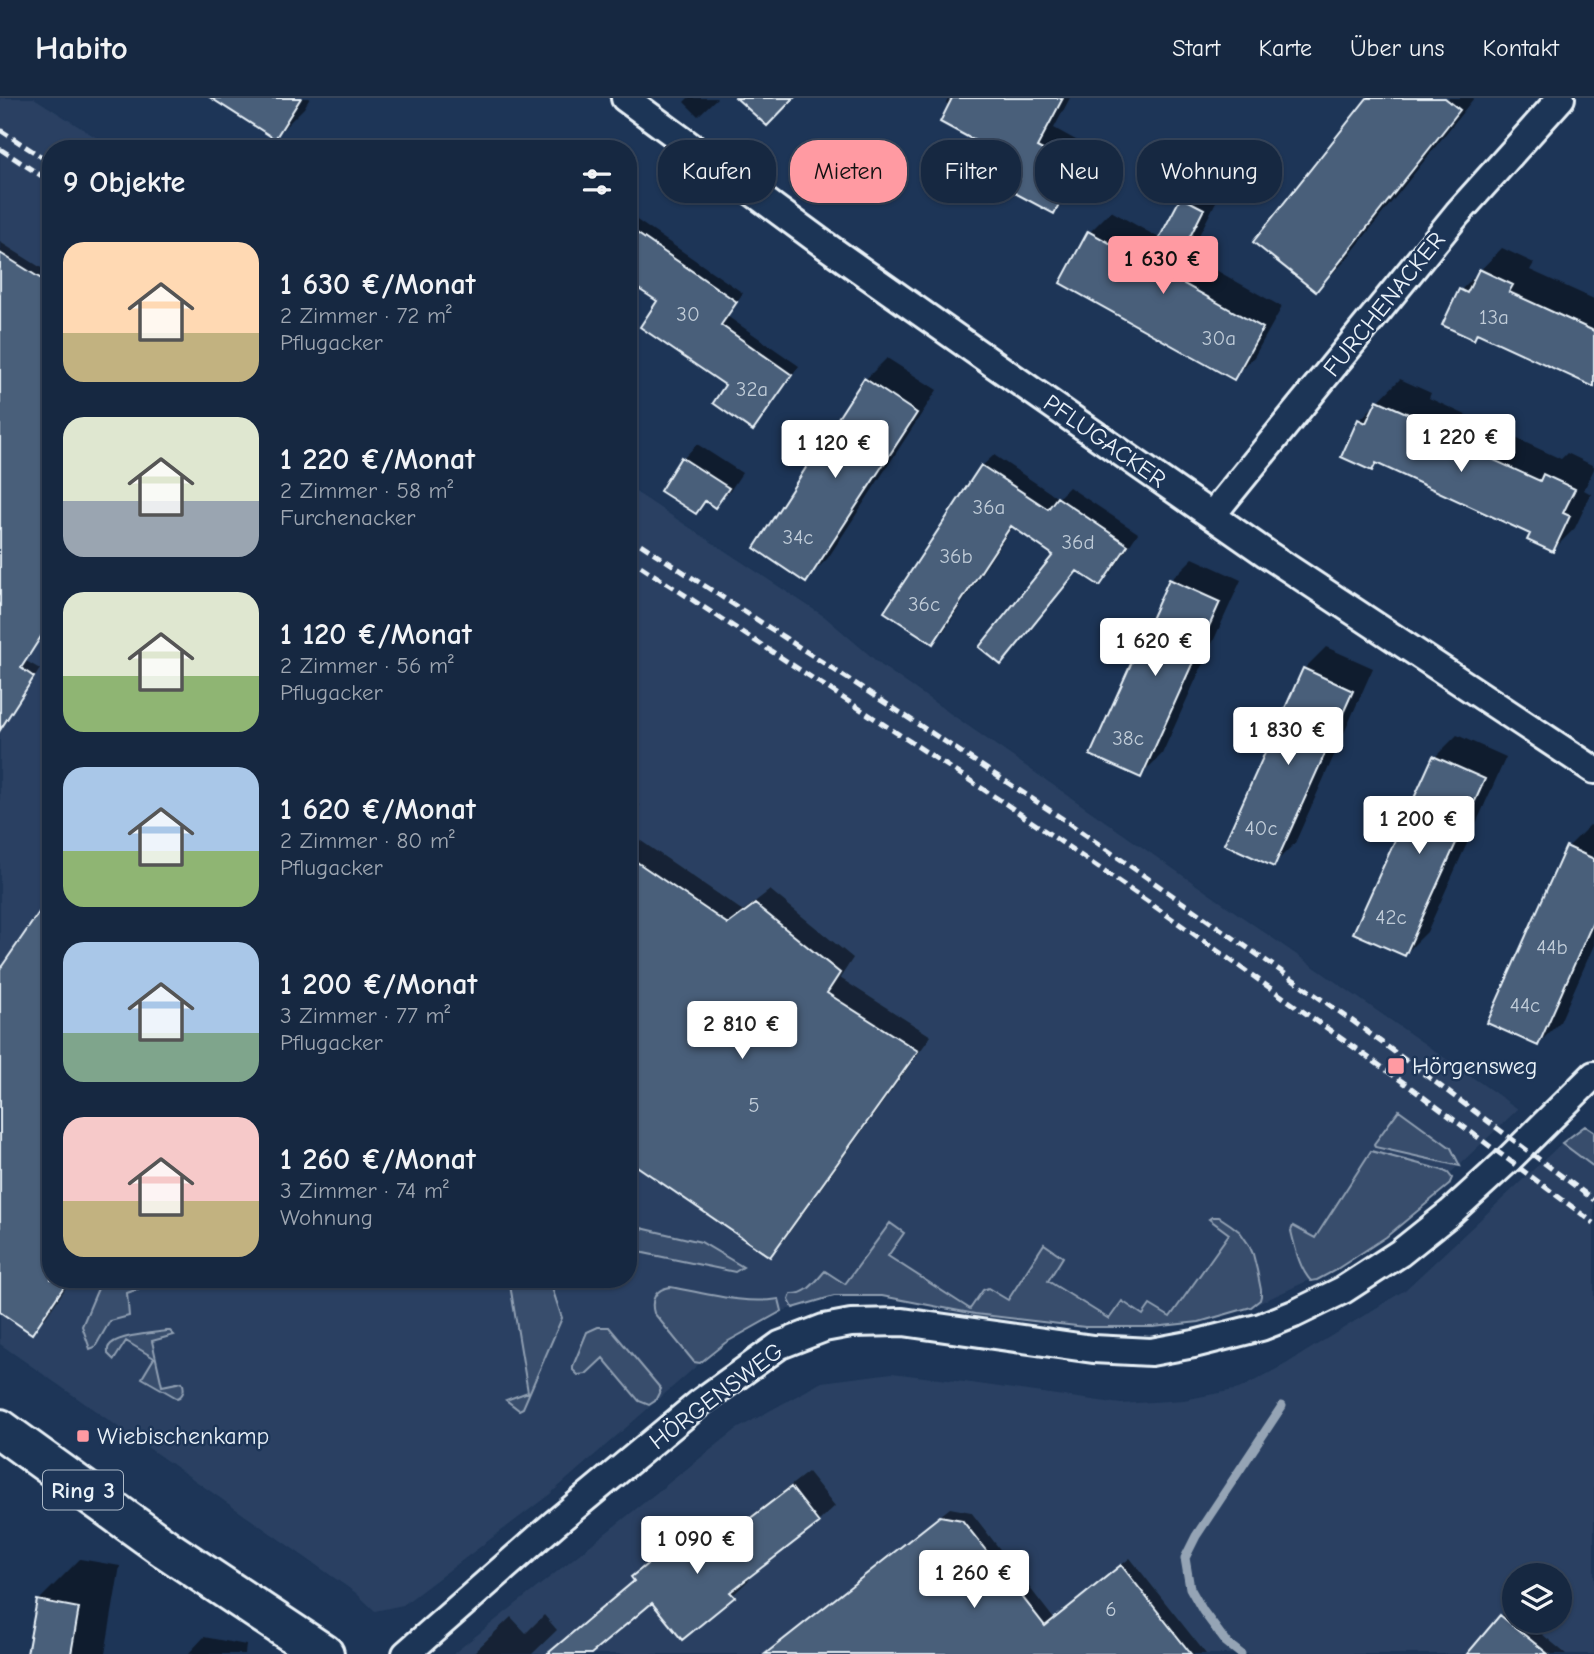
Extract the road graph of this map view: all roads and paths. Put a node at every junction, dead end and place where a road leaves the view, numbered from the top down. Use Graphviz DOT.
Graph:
graph roads {
  1 [pos="625,98"];
  2 [pos="1560,98"];
  3 [pos="1212,515"];
  4 [pos="1594,770"];
  5 [pos="1594,1075"];
  6 [pos="0,1429"];
  7 [pos="324,1654"];
  8 [pos="406,1654"];
  1 -- 3 [label="street, PFLUGACKER"];
  2 -- 3 [label="street, FURCHENACKER"];
  3 -- 4 [label="street, PFLUGACKER"];
  5 -- 8 [label="street, HÖRGENSWEG"];
  6 -- 7 [label="main road, Ring 3"];
}
